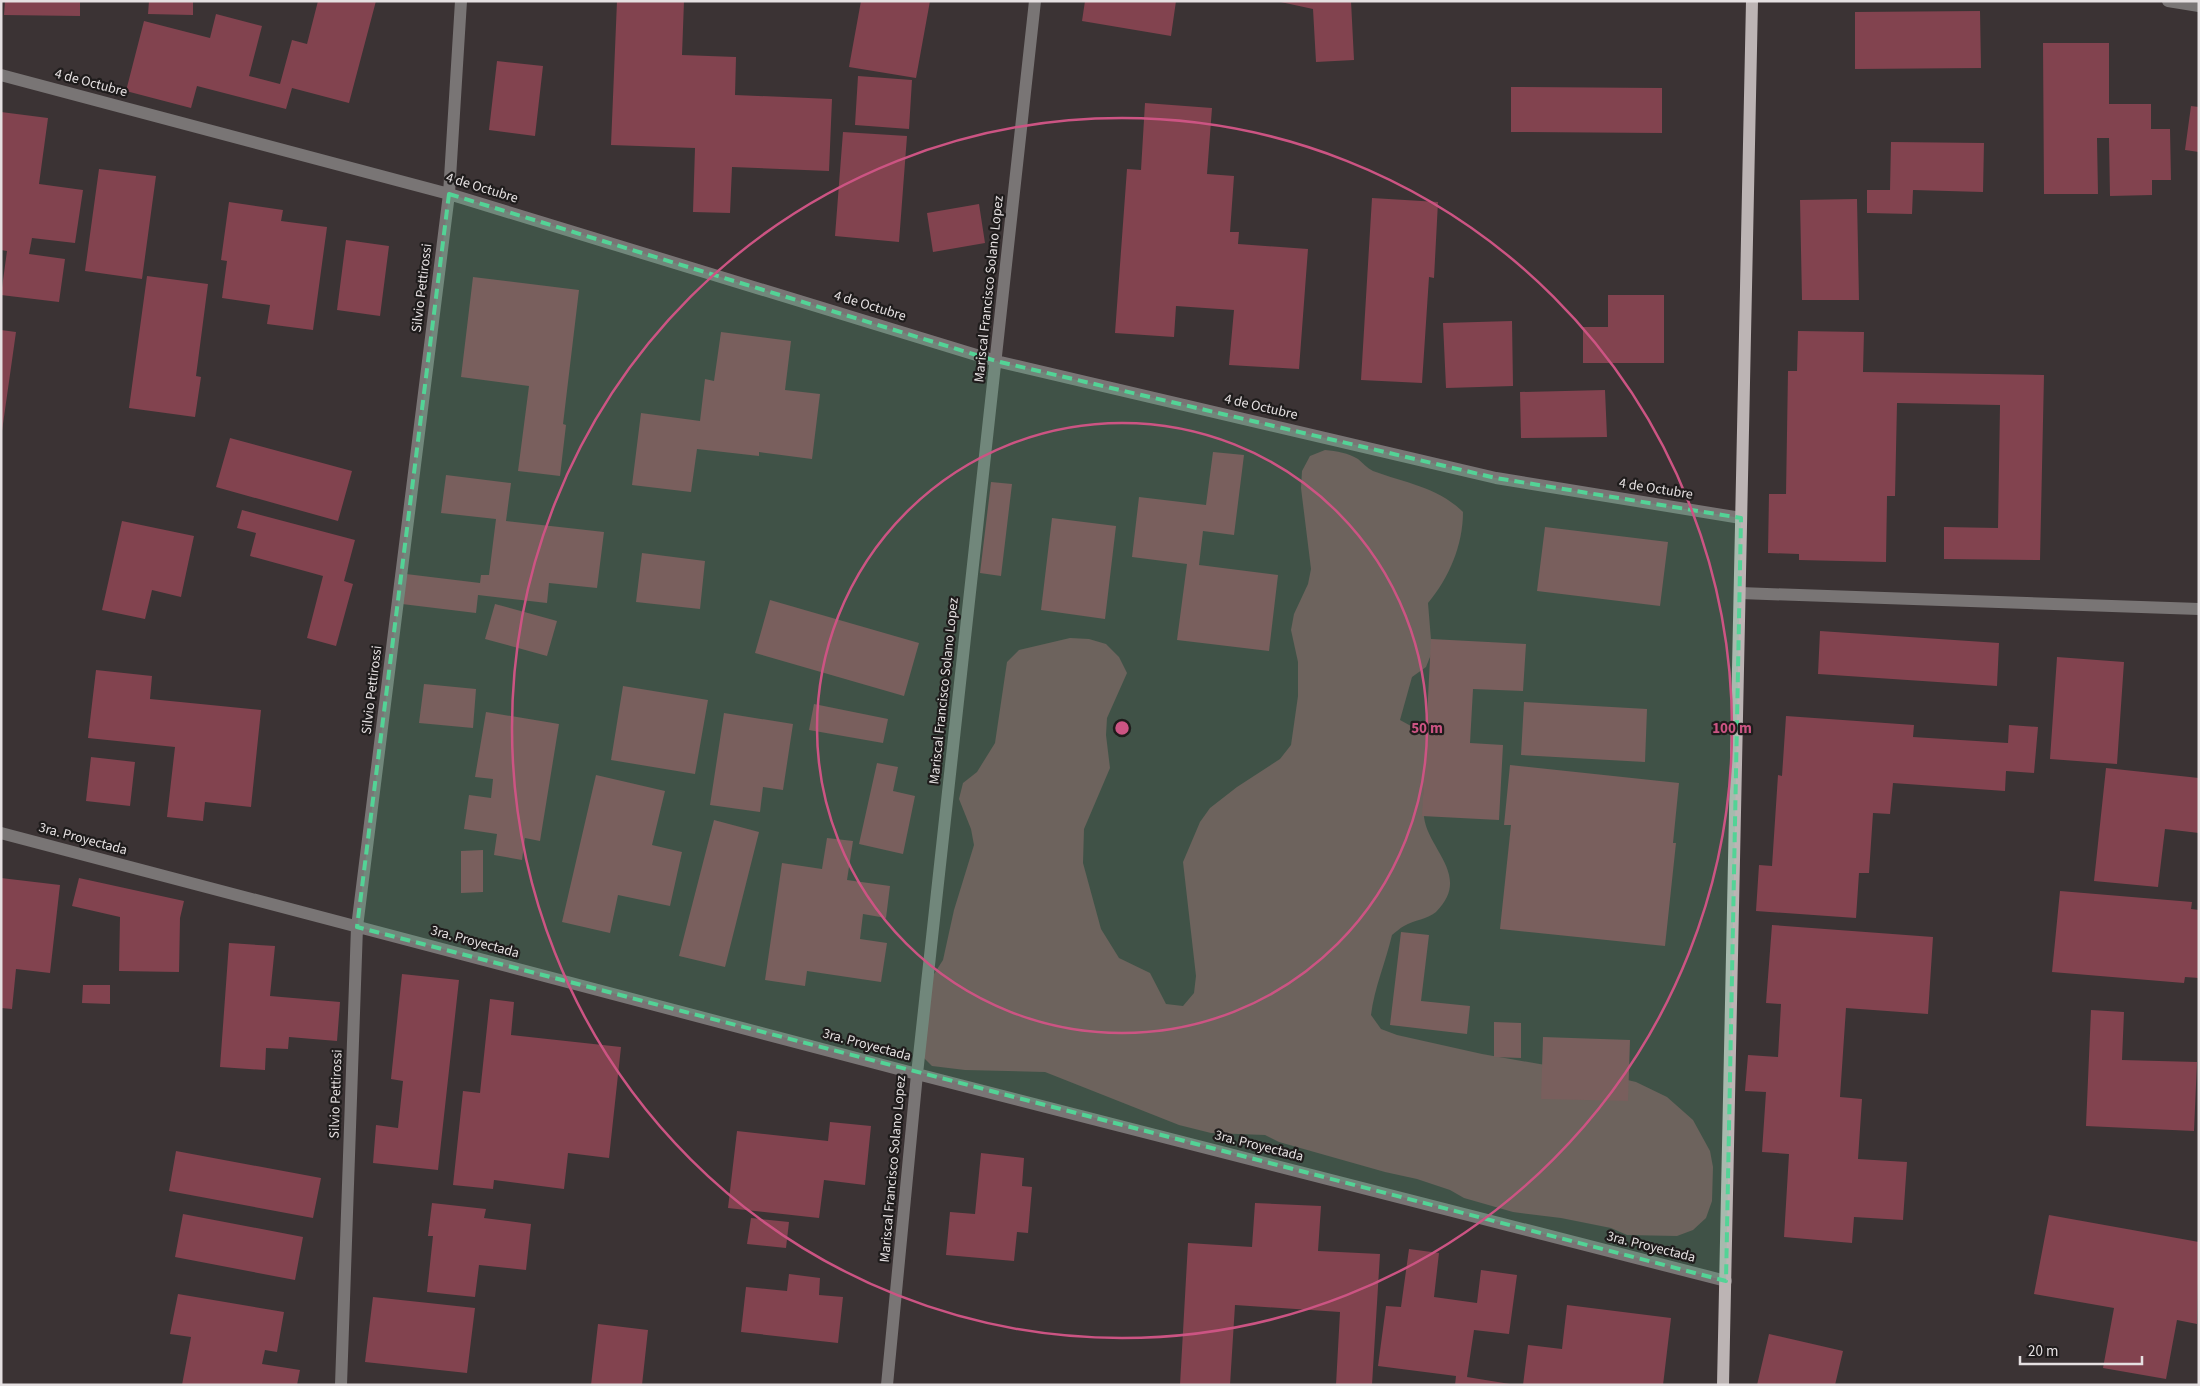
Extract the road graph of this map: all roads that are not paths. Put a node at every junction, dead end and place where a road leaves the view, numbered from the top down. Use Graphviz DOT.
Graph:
graph roads {
  1 [pos="461,1"];
  2 [pos="1035,1"];
  3 [pos="1752,1"];
  4 [pos="2168,1"];
  5 [pos="2199,6"];
  6 [pos="1,75"];
  7 [pos="450,194"];
  8 [pos="996,360"];
  9 [pos="1742,518"];
  10 [pos="1740,593"];
  11 [pos="2199,609"];
  12 [pos="1,833"];
  13 [pos="358,926"];
  14 [pos="917,1074"];
  15 [pos="1726,1281"];
  16 [pos="341,1385"];
  17 [pos="887,1385"];
  18 [pos="1723,1385"];
  1 -- 7 [label="street, Silvio Pettirossi"];
  2 -- 8 [label="street, Mariscal Francisco Solano Lopez"];
  3 -- 9 [label="main road"];
  4 -- 5 [label="street"];
  6 -- 7 [label="street, 4 de Octubre"];
  7 -- 8 [label="street, 4 de Octubre"];
  7 -- 13 [label="street, Silvio Pettirossi"];
  8 -- 9 [label="street, 4 de Octubre"];
  8 -- 14 [label="street, Mariscal Francisco Solano Lopez"];
  9 -- 10 [label="main road"];
  10 -- 11 [label="street"];
  10 -- 15 [label="main road"];
  12 -- 13 [label="street, 3ra. Proyectada"];
  13 -- 14 [label="street, 3ra. Proyectada"];
  13 -- 16 [label="street, Silvio Pettirossi"];
  14 -- 15 [label="street, 3ra. Proyectada"];
  14 -- 17 [label="street, Mariscal Francisco Solano Lopez"];
  15 -- 18 [label="main road"];
}
